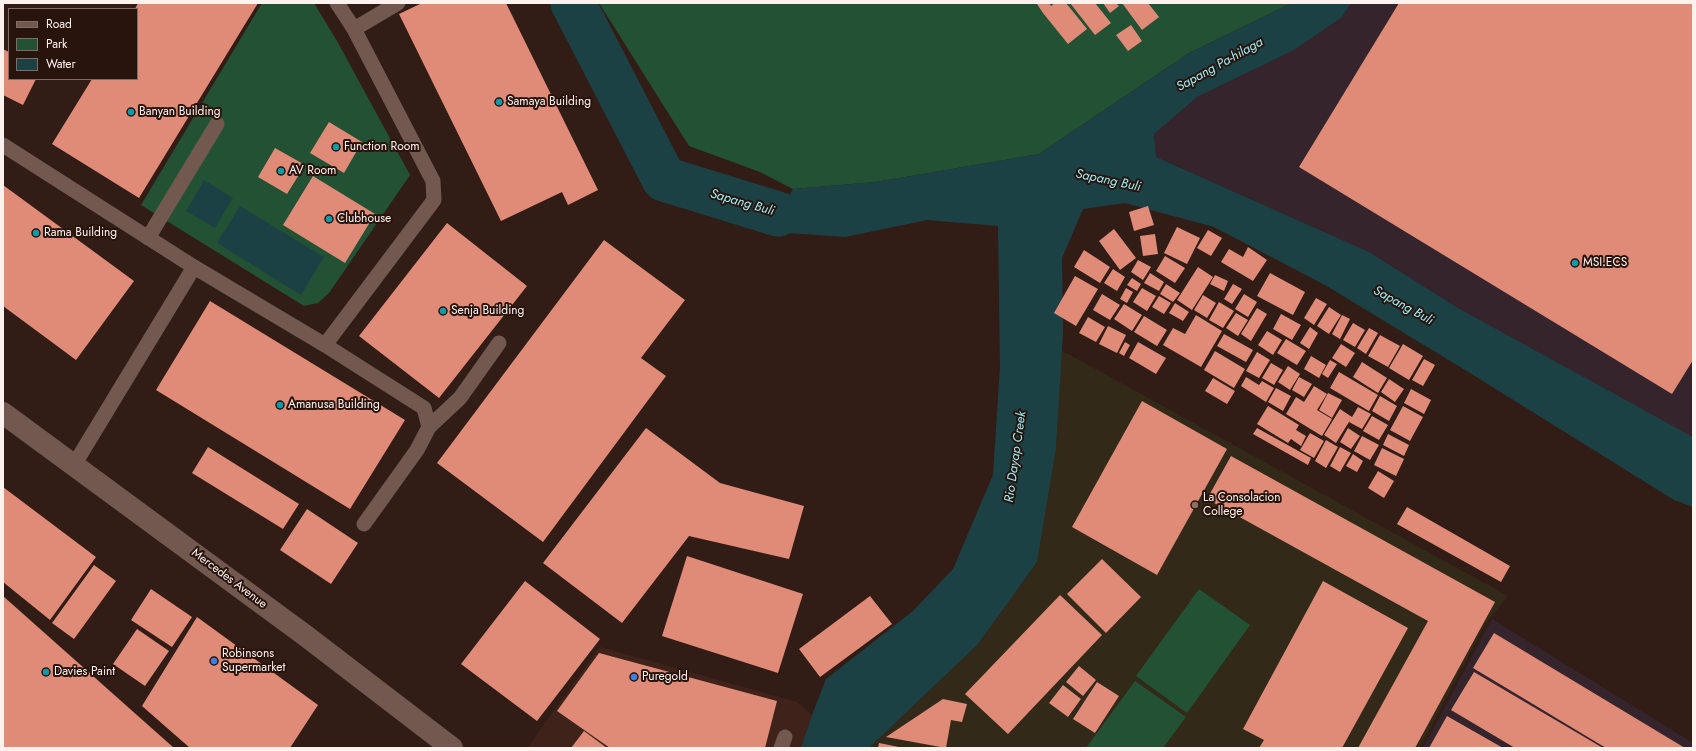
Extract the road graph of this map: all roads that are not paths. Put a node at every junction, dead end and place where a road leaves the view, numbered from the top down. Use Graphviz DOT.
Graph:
graph roads {
  1 [pos="337,3"];
  2 [pos="398,3"];
  3 [pos="354,29"];
  4 [pos="217,124"];
  5 [pos="3,145"];
  6 [pos="148,238"];
  7 [pos="194,267"];
  8 [pos="499,343"];
  9 [pos="325,345"];
  10 [pos="3,414"];
  11 [pos="429,427"];
  12 [pos="74,466"];
  13 [pos="364,524"];
  14 [pos="452,748"];
  1 -- 3 [label="lane"];
  2 -- 3 [label="lane"];
  3 -- 9 [label="lane"];
  4 -- 6 [label="lane"];
  5 -- 6 [label="lane"];
  6 -- 7 [label="lane"];
  7 -- 9 [label="lane"];
  7 -- 12 [label="lane"];
  8 -- 11 [label="lane"];
  9 -- 11 [label="lane"];
  10 -- 12 [label="main road, Mercedes Avenue"];
  11 -- 13 [label="lane"];
  12 -- 14 [label="main road, Mercedes Avenue"];
}
